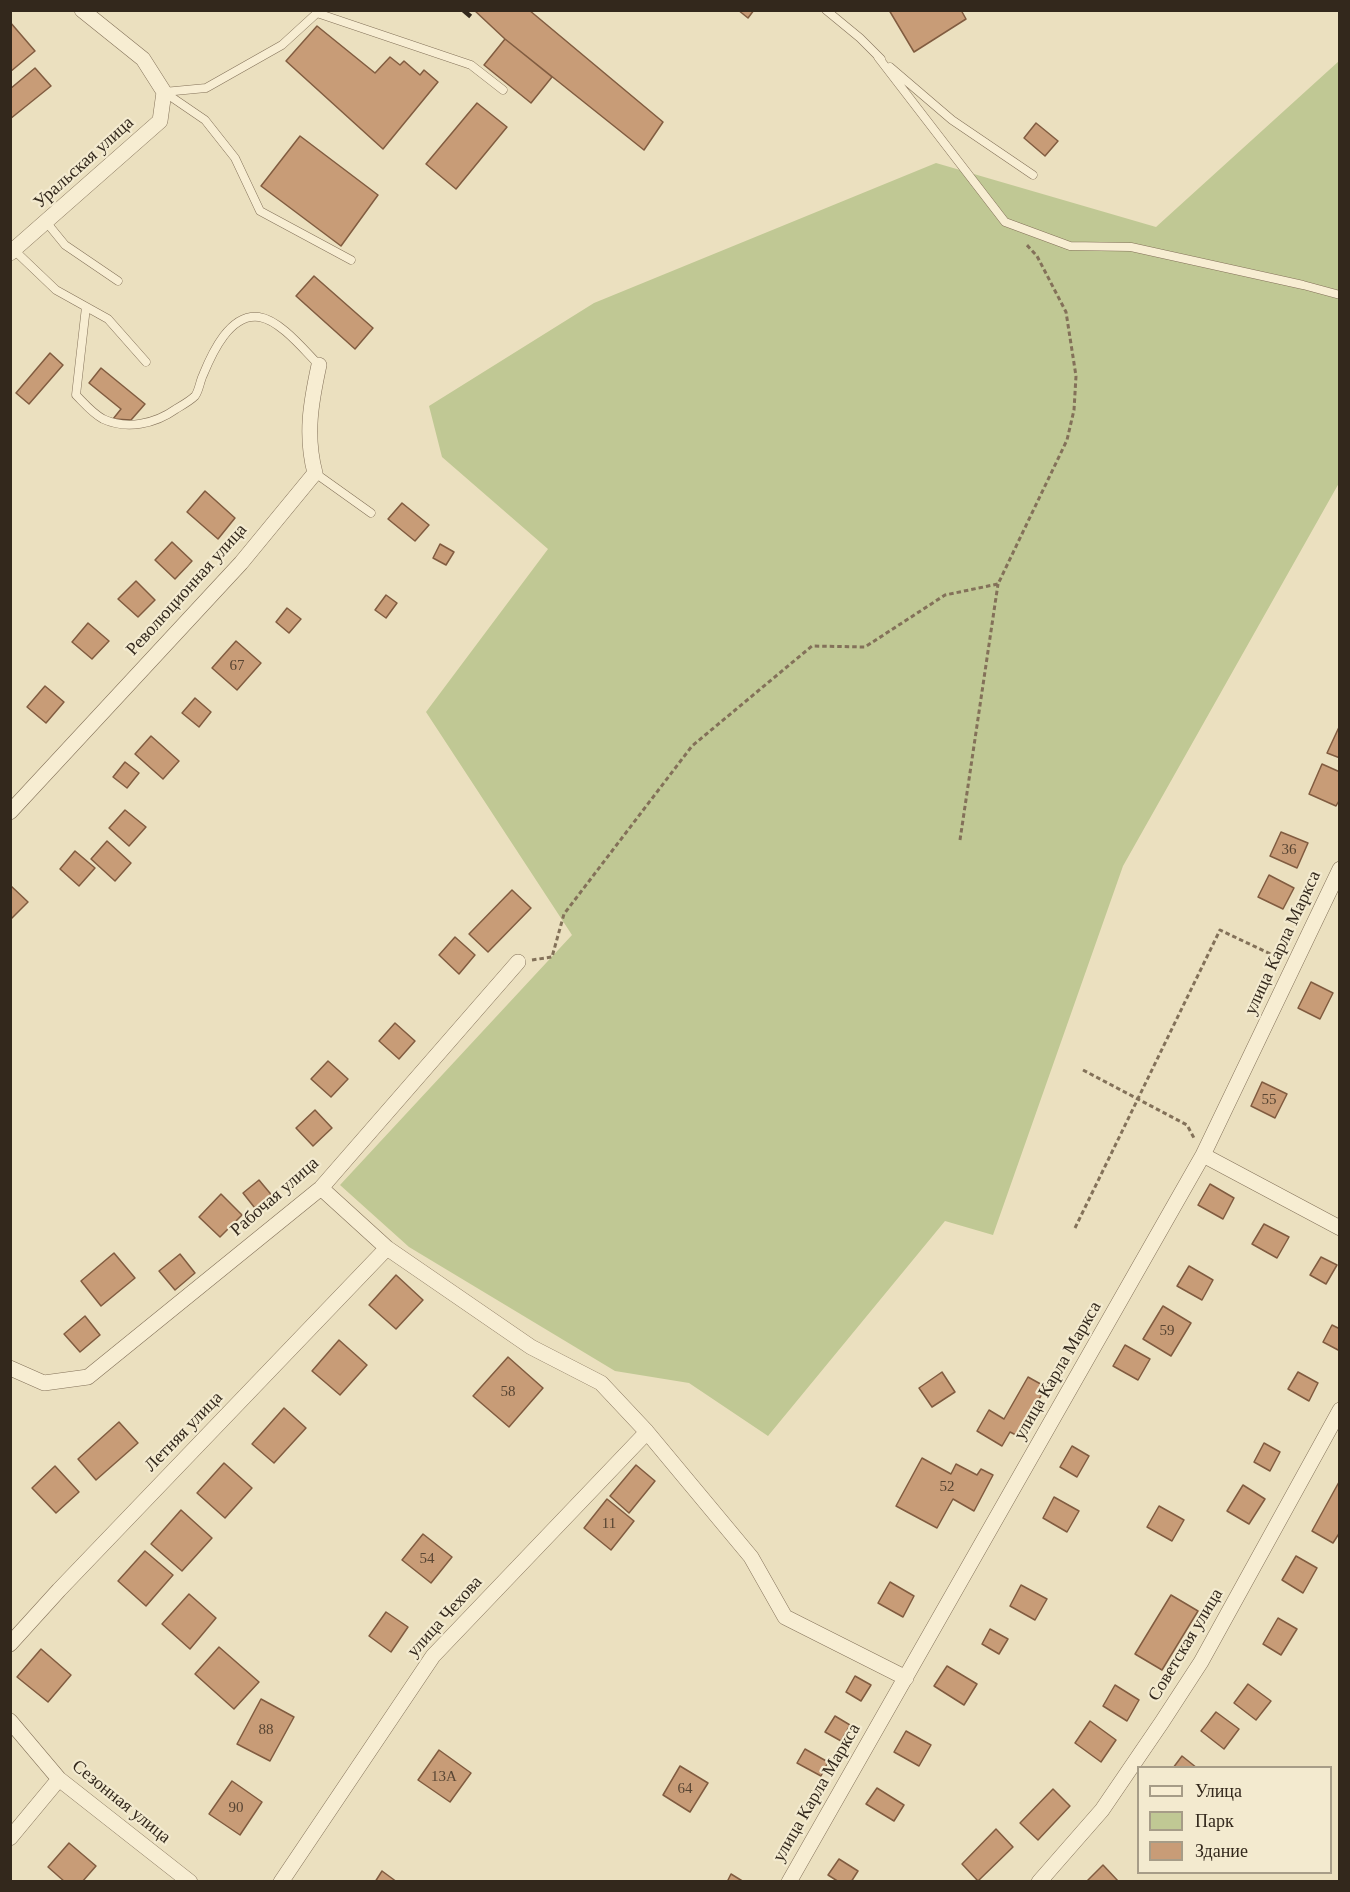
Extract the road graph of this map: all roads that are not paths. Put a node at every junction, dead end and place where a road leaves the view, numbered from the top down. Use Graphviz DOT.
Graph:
graph roads {
  1 [pos="82,10"];
  2 [pos="826,10"];
  3 [pos="878,57"];
  4 [pos="503,90"];
  5 [pos="164,92"];
  6 [pos="1033,175"];
  7 [pos="47,223"];
  8 [pos="12,252"];
  9 [pos="351,260"];
  10 [pos="118,281"];
  11 [pos="1340,295"];
  12 [pos="86,307"];
  13 [pos="146,362"];
  14 [pos="319,365"];
  15 [pos="315,473"];
  16 [pos="371,513"];
  17 [pos="10,812"];
  18 [pos="1340,869"];
  19 [pos="518,962"];
  20 [pos="1203,1155"];
  21 [pos="321,1188"];
  22 [pos="1340,1228"];
  23 [pos="387,1248"];
  24 [pos="10,1368"];
  25 [pos="1340,1410"];
  26 [pos="647,1431"];
  27 [pos="10,1644"];
  28 [pos="906,1678"];
  29 [pos="10,1721"];
  30 [pos="59,1779"];
  31 [pos="10,1838"];
  32 [pos="190,1881"];
  33 [pos="280,1881"];
  34 [pos="789,1881"];
  35 [pos="1039,1881"];
  1 -- 5 [label="street"];
  2 -- 3 [label="lane"];
  3 -- 6 [label="lane"];
  3 -- 11 [label="lane"];
  4 -- 5 [label="lane"];
  5 -- 7 [label="street, Уральская улица"];
  5 -- 9 [label="lane"];
  7 -- 8 [label="street, Уральская улица"];
  7 -- 10 [label="lane"];
  8 -- 12 [label="lane"];
  12 -- 13 [label="lane"];
  12 -- 14 [label="lane"];
  14 -- 15 [label="street"];
  15 -- 16 [label="lane"];
  15 -- 17 [label="street, Революционная улица"];
  18 -- 20 [label="street, улица Карла Маркса"];
  19 -- 21 [label="street, Рабочая улица"];
  20 -- 22 [label="street"];
  20 -- 28 [label="street, улица Карла Маркса"];
  21 -- 23 [label="street"];
  21 -- 24 [label="street, Рабочая улица"];
  23 -- 26 [label="street"];
  23 -- 27 [label="street, Летняя улица"];
  25 -- 35 [label="street, Советская улица"];
  26 -- 28 [label="street"];
  26 -- 33 [label="street, улица Чехова"];
  28 -- 34 [label="street, улица Карла Маркса"];
  29 -- 30 [label="street, Сезонная улица"];
  30 -- 31 [label="street"];
  30 -- 32 [label="street, Сезонная улица"];
}
